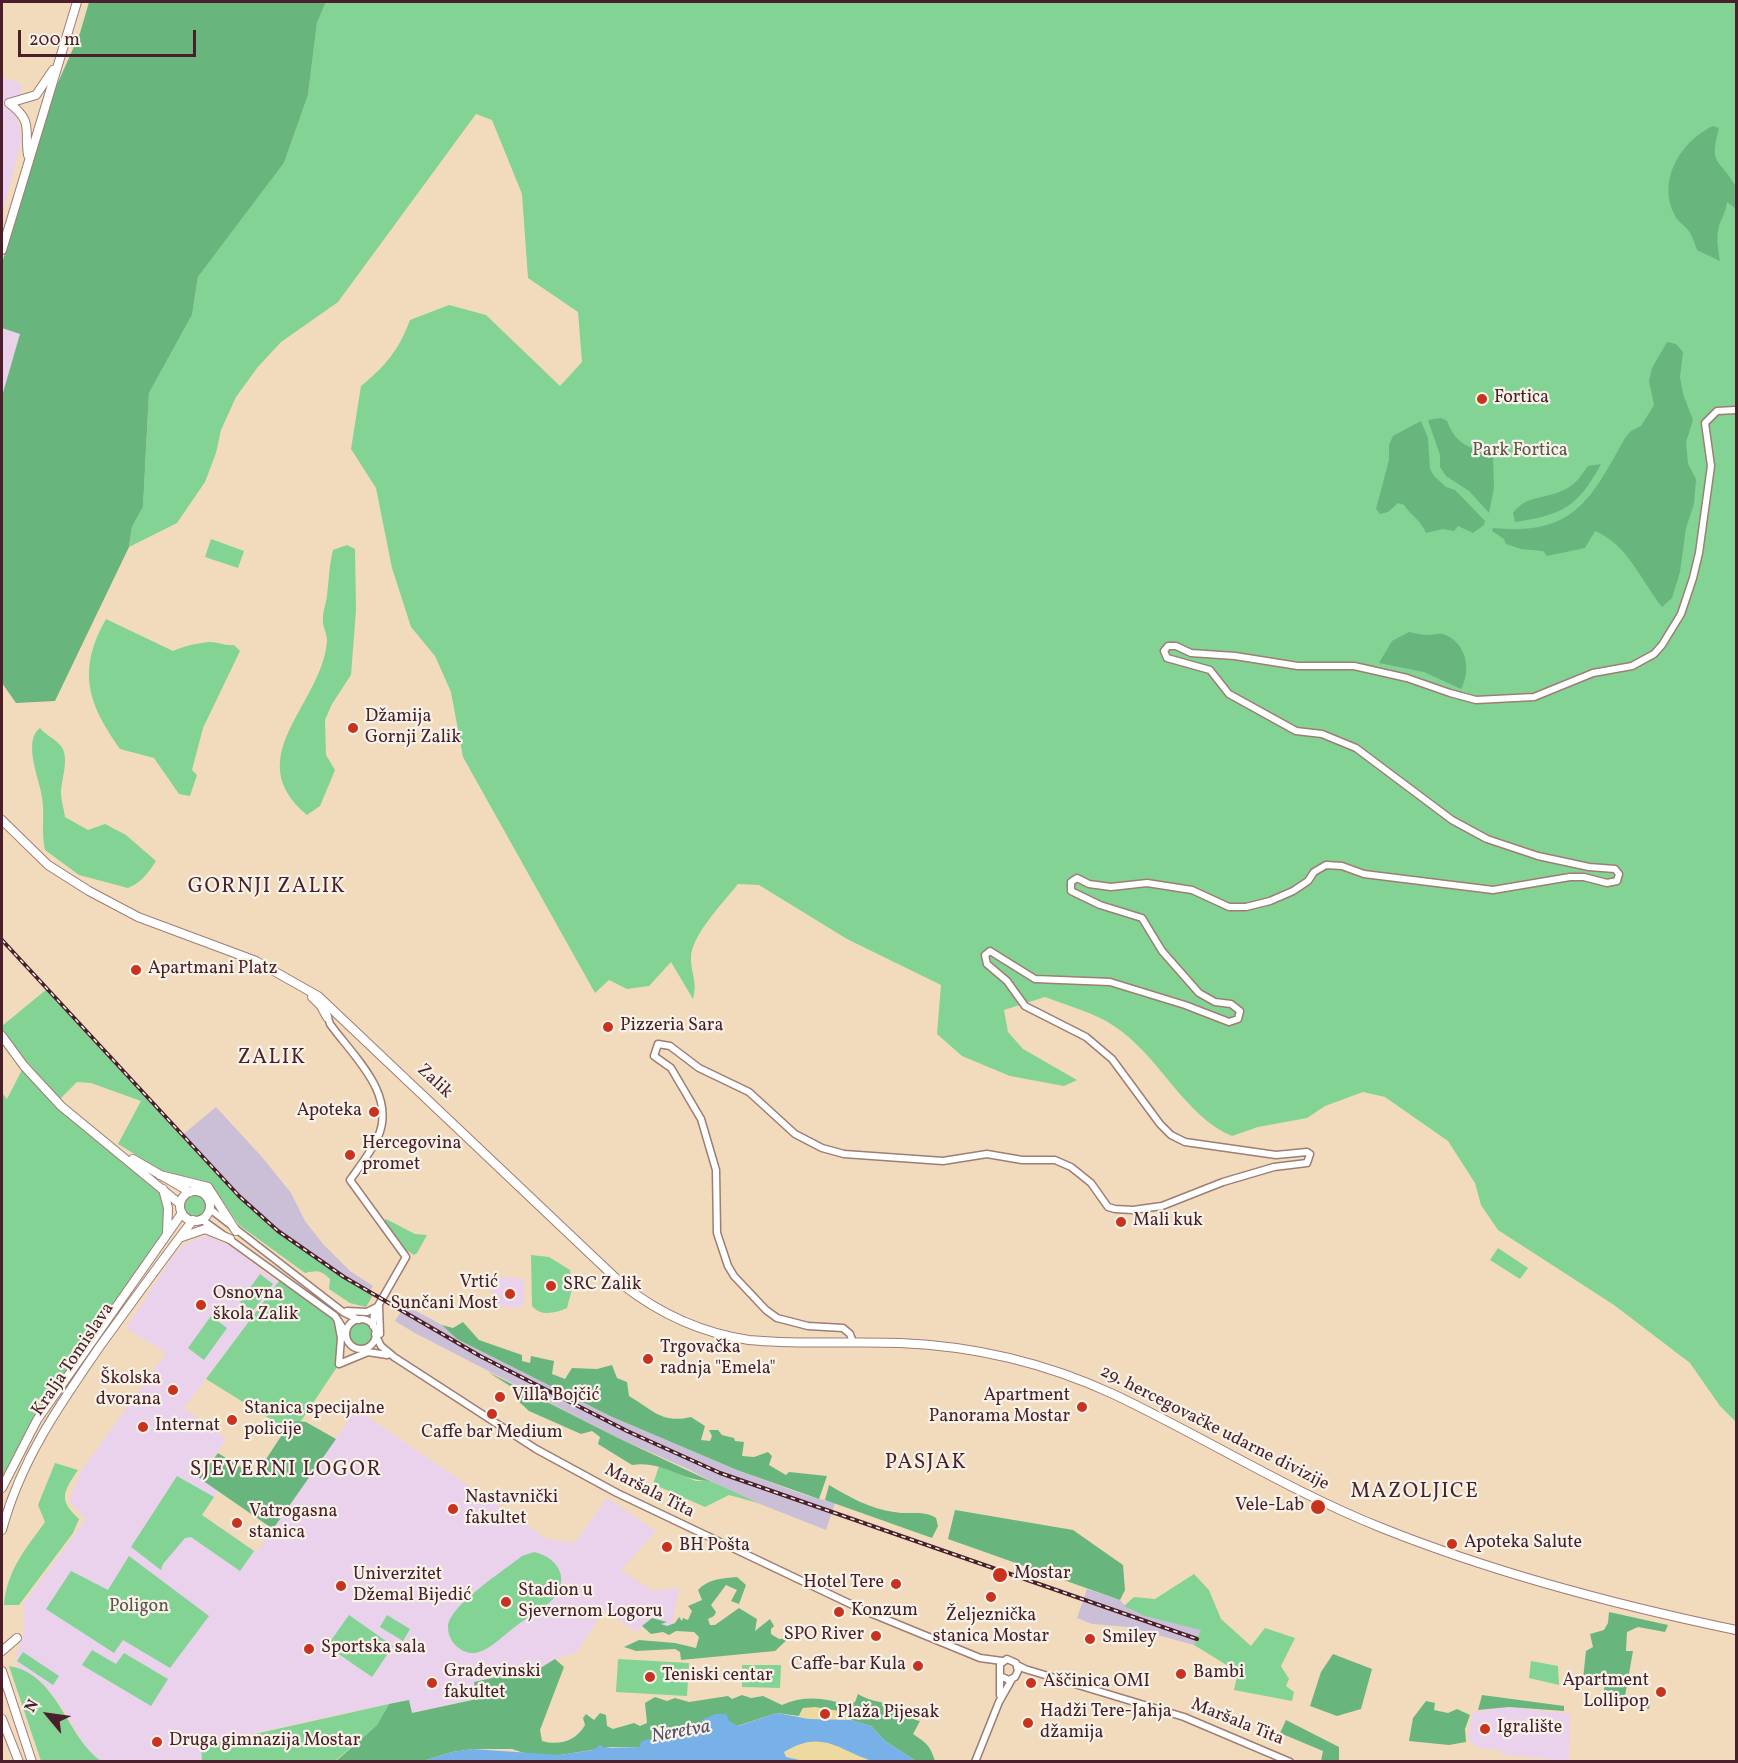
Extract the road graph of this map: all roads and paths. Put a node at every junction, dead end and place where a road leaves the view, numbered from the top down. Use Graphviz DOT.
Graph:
graph roads {
  1 [pos="77,2"];
  2 [pos="59,61"];
  3 [pos="28,160"];
  4 [pos="2,250"];
  5 [pos="1737,410"];
  6 [pos="2,820"];
  7 [pos="282,974"];
  8 [pos="332,1006"];
  9 [pos="327,1017"];
  10 [pos="2,1036"];
  11 [pos="109,1144"];
  12 [pos="160,1174"];
  13 [pos="163,1188"];
  14 [pos="190,1192"];
  15 [pos="180,1204"];
  16 [pos="210,1209"];
  17 [pos="182,1213"];
  18 [pos="197,1220"];
  19 [pos="236,1231"];
  20 [pos="166,1235"];
  21 [pos="178,1239"];
  22 [pos="230,1239"];
  23 [pos="380,1304"];
  24 [pos="341,1310"];
  25 [pos="374,1313"];
  26 [pos="335,1316"];
  27 [pos="360,1320"];
  28 [pos="373,1326"];
  29 [pos="836,1327"];
  30 [pos="346,1333"];
  31 [pos="375,1334"];
  32 [pos="843,1342"];
  33 [pos="853,1342"];
  34 [pos="365,1348"];
  35 [pos="386,1352"];
  36 [pos="394,1358"];
  37 [pos="2,1488"];
  38 [pos="2,1530"];
  39 [pos="1737,1630"];
  40 [pos="17,1638"];
  41 [pos="2,1650"];
  42 [pos="980,1658"];
  43 [pos="1002,1661"];
  44 [pos="1017,1665"];
  45 [pos="2,1671"];
  46 [pos="1034,1672"];
  47 [pos="999,1675"];
  48 [pos="1015,1677"];
  49 [pos="999,1702"];
  50 [pos="2,1719"];
  51 [pos="19,1761"];
  52 [pos="32,1761"];
  53 [pos="975,1761"];
  54 [pos="1290,1761"];
  1 -- 2 [label="main road"];
  2 -- 3 [label="main road"];
  2 -- 3 [label="main road"];
  3 -- 4 [label="main road"];
  5 -- 29 [label="street"];
  6 -- 7 [label="main road, Zalik"];
  7 -- 8 [label="main road, Zalik"];
  7 -- 9 [label="main road"];
  8 -- 9 [label="street"];
  8 -- 32 [label="main road, Zalik"];
  9 -- 23 [label="street"];
  10 -- 11 [label="main road"];
  11 -- 12 [label="main road"];
  11 -- 13 [label="main road"];
  12 -- 14 [label="main road"];
  12 -- 19 [label="main road"];
  13 -- 15 [label="main road"];
  13 -- 20 [label="main road"];
  14 -- 15 [label="main road"];
  14 -- 16 [label="main road"];
  15 -- 17 [label="main road"];
  16 -- 18 [label="main road"];
  16 -- 19 [label="street"];
  17 -- 18 [label="main road"];
  17 -- 20 [label="main road, Kralja Tomislava"];
  18 -- 21 [label="main road, Kralja Tomislava"];
  18 -- 22 [label="street"];
  19 -- 24 [label="street"];
  20 -- 37 [label="main road, Kralja Tomislava"];
  21 -- 22 [label="main road"];
  21 -- 38 [label="main road, Kralja Tomislava"];
  22 -- 26 [label="street"];
  23 -- 24 [label="street"];
  23 -- 25 [label="street"];
  23 -- 36 [label="street"];
  24 -- 27 [label="street"];
  25 -- 27 [label="street"];
  25 -- 28 [label="street"];
  26 -- 30 [label="street"];
  26 -- 36 [label="street"];
  27 -- 28 [label="street"];
  27 -- 30 [label="street"];
  28 -- 31 [label="street"];
  29 -- 32 [label="street"];
  29 -- 33 [label="street"];
  30 -- 34 [label="street"];
  31 -- 34 [label="street"];
  31 -- 35 [label="street, Maršala Tita"];
  32 -- 33 [label="main road, 29. hercegovačke udarne divizije"];
  33 -- 39 [label="main road, 29. hercegovačke udarne divizije"];
  34 -- 35 [label="street, Maršala Tita"];
  35 -- 36 [label="street, Maršala Tita"];
  36 -- 42 [label="street, Maršala Tita"];
  40 -- 41 [label="main road"];
  42 -- 43 [label="street, Maršala Tita"];
  42 -- 47 [label="street, Maršala Tita"];
  43 -- 44 [label="street"];
  43 -- 47 [label="street"];
  44 -- 46 [label="street, Maršala Tita"];
  44 -- 48 [label="street"];
  45 -- 52 [label="main road"];
  46 -- 48 [label="street, Maršala Tita"];
  46 -- 54 [label="street, Maršala Tita"];
  47 -- 48 [label="street"];
  47 -- 49 [label="street"];
  48 -- 49 [label="street"];
  49 -- 53 [label="street"];
  50 -- 51 [label="main road"];
}
